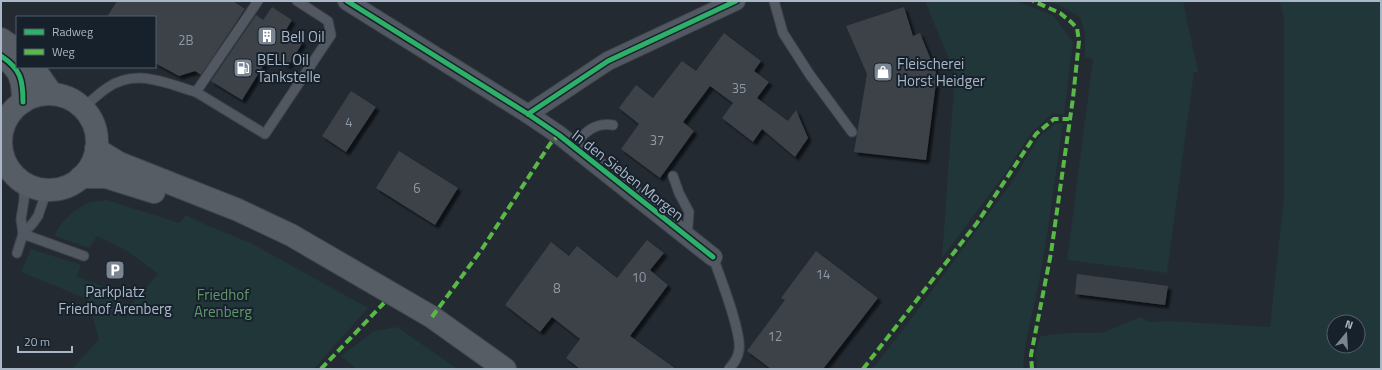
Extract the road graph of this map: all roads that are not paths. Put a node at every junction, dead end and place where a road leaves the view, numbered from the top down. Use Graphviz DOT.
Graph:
graph roads {
  1 [pos="258,1"];
  2 [pos="297,1"];
  3 [pos="348,1"];
  4 [pos="736,1"];
  5 [pos="774,1"];
  6 [pos="1,39"];
  7 [pos="16,49"];
  8 [pos="1,56"];
  9 [pos="34,68"];
  10 [pos="196,92"];
  11 [pos="52,94"];
  12 [pos="23,102"];
  13 [pos="82,108"];
  14 [pos="528,114"];
  15 [pos="4,120"];
  16 [pos="613,125"];
  17 [pos="852,132"];
  18 [pos="572,146"];
  19 [pos="96,149"];
  20 [pos="1,151"];
  21 [pos="673,176"];
  22 [pos="82,177"];
  23 [pos="24,182"];
  24 [pos="47,190"];
  25 [pos="23,234"];
  26 [pos="687,237"];
  27 [pos="17,253"];
  28 [pos="84,256"];
  29 [pos="713,257"];
  30 [pos="482,369"];
  31 [pos="506,369"];
  32 [pos="729,369"];
  1 -- 10 [label="lane"];
  2 -- 10 [label="lane"];
  3 -- 14 [label="street, In den Sieben Morgen"];
  4 -- 14 [label="street"];
  5 -- 17 [label="lane"];
  6 -- 7 [label="main road"];
  8 -- 12 [label="main road"];
  9 -- 11 [label="main road"];
  10 -- 13 [label="lane"];
  11 -- 12 [label="main road"];
  11 -- 13 [label="main road"];
  12 -- 15 [label="main road"];
  13 -- 19 [label="main road"];
  14 -- 18 [label="street, In den Sieben Morgen"];
  15 -- 20 [label="main road"];
  16 -- 18 [label="lane"];
  18 -- 26 [label="street, In den Sieben Morgen"];
  19 -- 22 [label="main road"];
  19 -- 31 [label="main road"];
  20 -- 23 [label="main road"];
  21 -- 26 [label="lane"];
  22 -- 24 [label="main road"];
  22 -- 30 [label="main road"];
  23 -- 24 [label="main road"];
  23 -- 25 [label="lane"];
  24 -- 25 [label="lane"];
  25 -- 27 [label="lane"];
  25 -- 28 [label="lane"];
  26 -- 29 [label="street, In den Sieben Morgen"];
  29 -- 32 [label="lane"];
}
